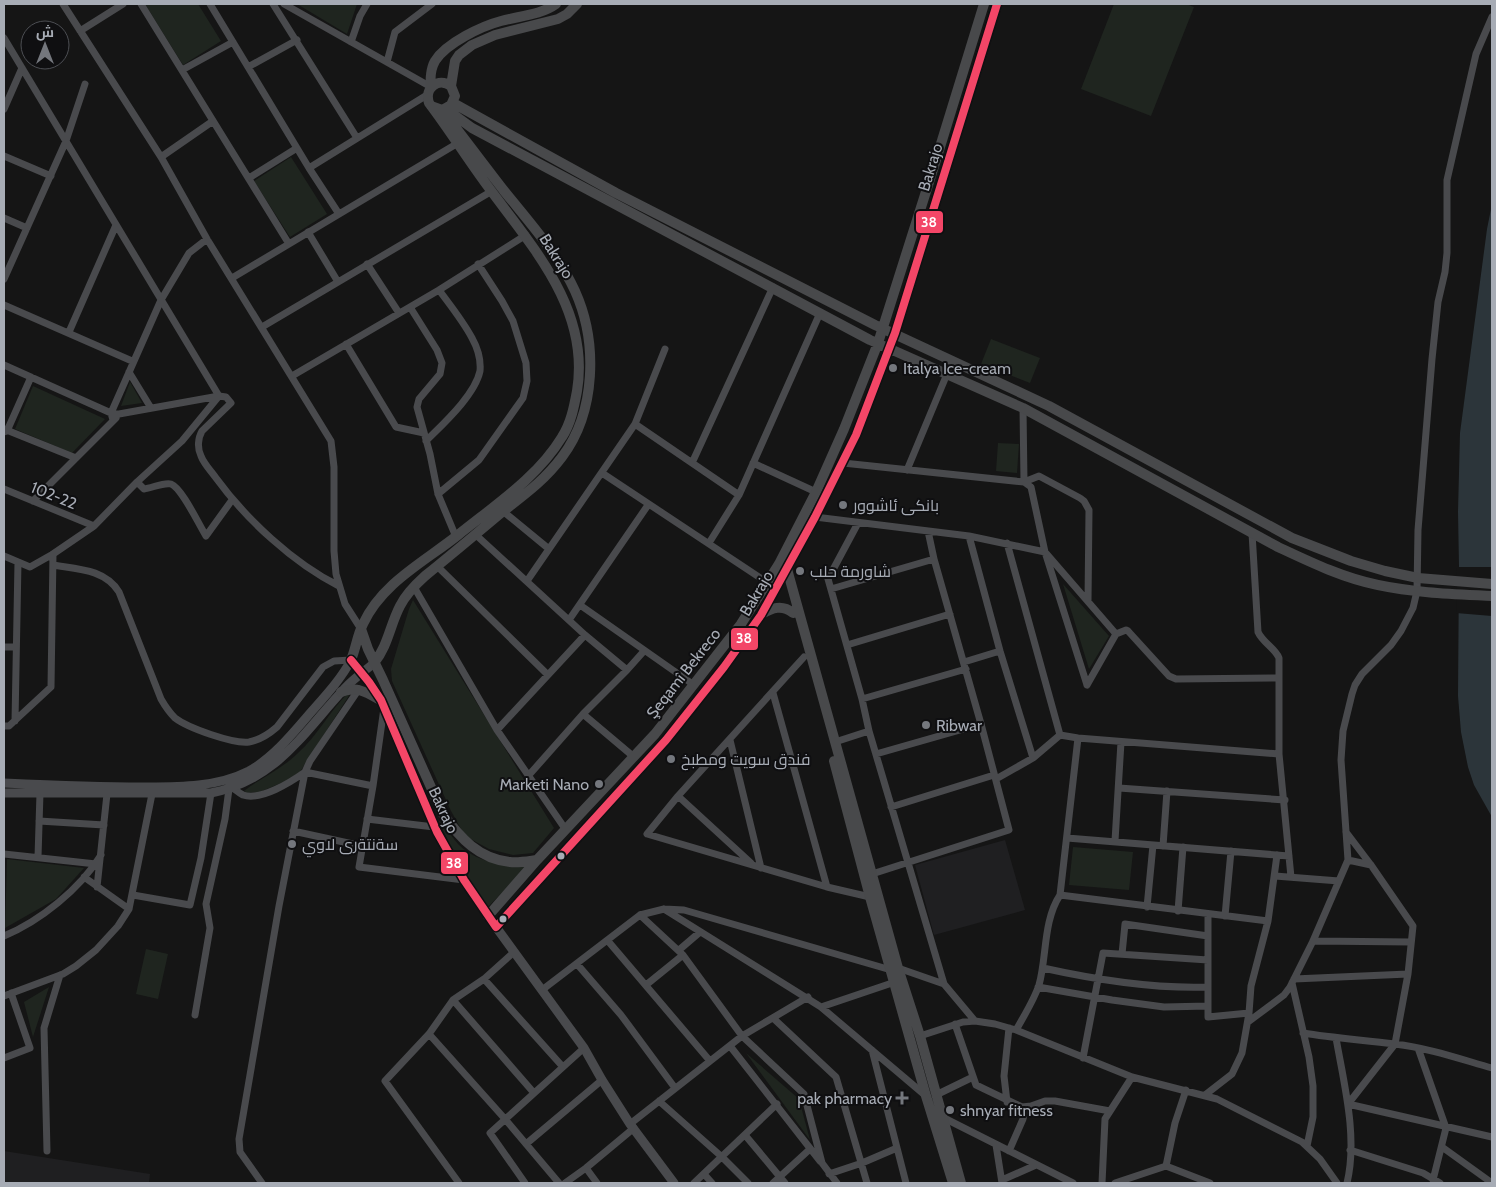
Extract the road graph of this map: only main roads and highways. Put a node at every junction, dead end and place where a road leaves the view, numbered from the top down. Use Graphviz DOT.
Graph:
graph roads {
  1 [pos="556,4"];
  2 [pos="577,4"];
  3 [pos="984,4"];
  4 [pos="997,4"];
  5 [pos="451,86"];
  6 [pos="429,91"];
  7 [pos="431,106"];
  8 [pos="447,107"];
  9 [pos="702,236"];
  10 [pos="696,247"];
  11 [pos="553,253"];
  12 [pos="544,261"];
  13 [pos="883,328"];
  14 [pos="895,333"];
  15 [pos="878,343"];
  16 [pos="889,347"];
  17 [pos="781,570"];
  18 [pos="1492,584"];
  19 [pos="393,585"];
  20 [pos="766,595"];
  21 [pos="406,596"];
  22 [pos="1492,596"];
  23 [pos="793,613"];
  24 [pos="761,615"];
  25 [pos="361,629"];
  26 [pos="374,663"];
  27 [pos="341,692"];
  28 [pos="382,704"];
  29 [pos="537,860"];
  30 [pos="506,897"];
  31 [pos="516,907"];
  32 [pos="488,916"];
  33 [pos="895,969"];
  34 [pos="931,1096"];
  35 [pos="937,1115"];
  36 [pos="953,1183"];
  37 [pos="961,1183"];
  1 -- 6 [label="main road"];
  2 -- 5 [label="main road"];
  3 -- 13 [label="main road"];
  4 -- 14 [label="main road, Bakrajo"];
  5 -- 6 [label="main road"];
  5 -- 8 [label="main road"];
  6 -- 7 [label="main road"];
  7 -- 8 [label="main road"];
  7 -- 12 [label="main road, Bakrajo"];
  8 -- 9 [label="main road"];
  8 -- 10 [label="main road"];
  8 -- 11 [label="main road"];
  9 -- 10 [label="main road"];
  9 -- 13 [label="main road"];
  10 -- 15 [label="main road"];
  11 -- 12 [label="main road"];
  11 -- 21 [label="main road"];
  12 -- 19 [label="main road, Bakrajo"];
  13 -- 14 [label="main road"];
  13 -- 15 [label="main road"];
  14 -- 16 [label="main road, Bakrajo"];
  14 -- 18 [label="main road"];
  15 -- 16 [label="main road"];
  15 -- 17 [label="main road, Şeqamî Bekreco"];
  16 -- 17 [label="main road, Bakrajo"];
  16 -- 22 [label="main road"];
  17 -- 20 [label="main road, Bakrajo"];
  17 -- 20 [label="main road, Şeqamî Bekreco"];
  17 -- 23 [label="main road"];
  17 -- 33 [label="main road"];
  19 -- 21 [label="main road"];
  19 -- 25 [label="main road, Bakrajo"];
  20 -- 24 [label="main road, Bakrajo"];
  20 -- 29 [label="main road, Şeqamî Bekreco"];
  21 -- 26 [label="main road"];
  23 -- 24 [label="main road"];
  23 -- 33 [label="main road"];
  24 -- 31 [label="main road, Bakrajo"];
  25 -- 26 [label="main road, Bakrajo"];
  25 -- 28 [label="main road, Bakrajo"];
  26 -- 29 [label="main road, Bakrajo"];
  27 -- 28 [label="main road"];
  28 -- 32 [label="main road, Bakrajo"];
  29 -- 30 [label="main road, Şeqamî Bekreco"];
  30 -- 31 [label="main road"];
  30 -- 32 [label="main road, Şeqamî Bekreco"];
  31 -- 32 [label="main road, Bakrajo"];
  33 -- 34 [label="main road"];
  33 -- 34 [label="main road"];
  34 -- 35 [label="main road"];
  35 -- 36 [label="main road"];
  35 -- 37 [label="main road"];
}
